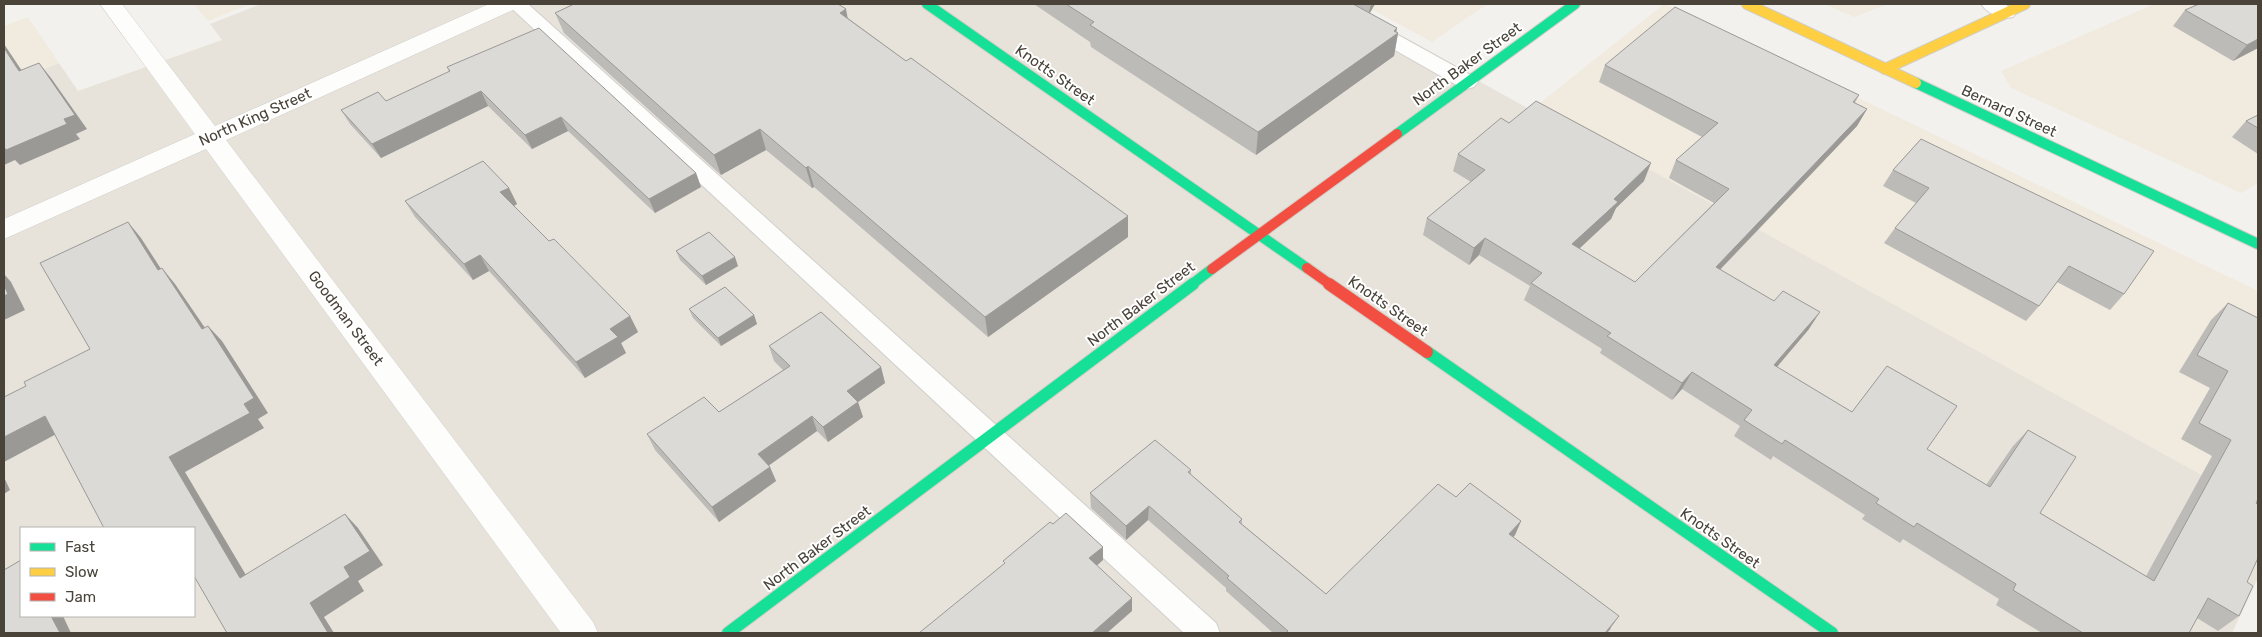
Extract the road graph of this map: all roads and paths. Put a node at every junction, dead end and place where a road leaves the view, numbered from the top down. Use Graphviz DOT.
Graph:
graph roads {
  1 [pos="111,4"];
  2 [pos="507,4"];
  3 [pos="517,4"];
  4 [pos="927,4"];
  5 [pos="1328,4"];
  6 [pos="1575,4"];
  7 [pos="1747,4"];
  8 [pos="2025,4"];
  9 [pos="1998,8"];
  10 [pos="1885,69"];
  11 [pos="1467,82"];
  12 [pos="211,137"];
  13 [pos="4,230"];
  14 [pos="1258,235"];
  15 [pos="2258,244"];
  16 [pos="991,436"];
  17 [pos="581,633"];
  18 [pos="728,633"];
  19 [pos="1205,633"];
  20 [pos="1832,633"];
  1 -- 12 [label="street, Goodman Street"];
  2 -- 12 [label="street, North King Street"];
  3 -- 16 [label="lane"];
  4 -- 14 [label="street, Knotts Street"];
  5 -- 11 [label="lane"];
  6 -- 11 [label="street, North Baker Street"];
  7 -- 10 [label="street, Bernard Street"];
  8 -- 9 [label="street"];
  9 -- 10 [label="street"];
  10 -- 15 [label="street, Bernard Street"];
  11 -- 14 [label="street, North Baker Street"];
  12 -- 13 [label="street, North King Street"];
  12 -- 17 [label="street, Goodman Street"];
  14 -- 16 [label="street, North Baker Street"];
  14 -- 20 [label="street, Knotts Street"];
  16 -- 18 [label="street, North Baker Street"];
  16 -- 19 [label="lane"];
}
